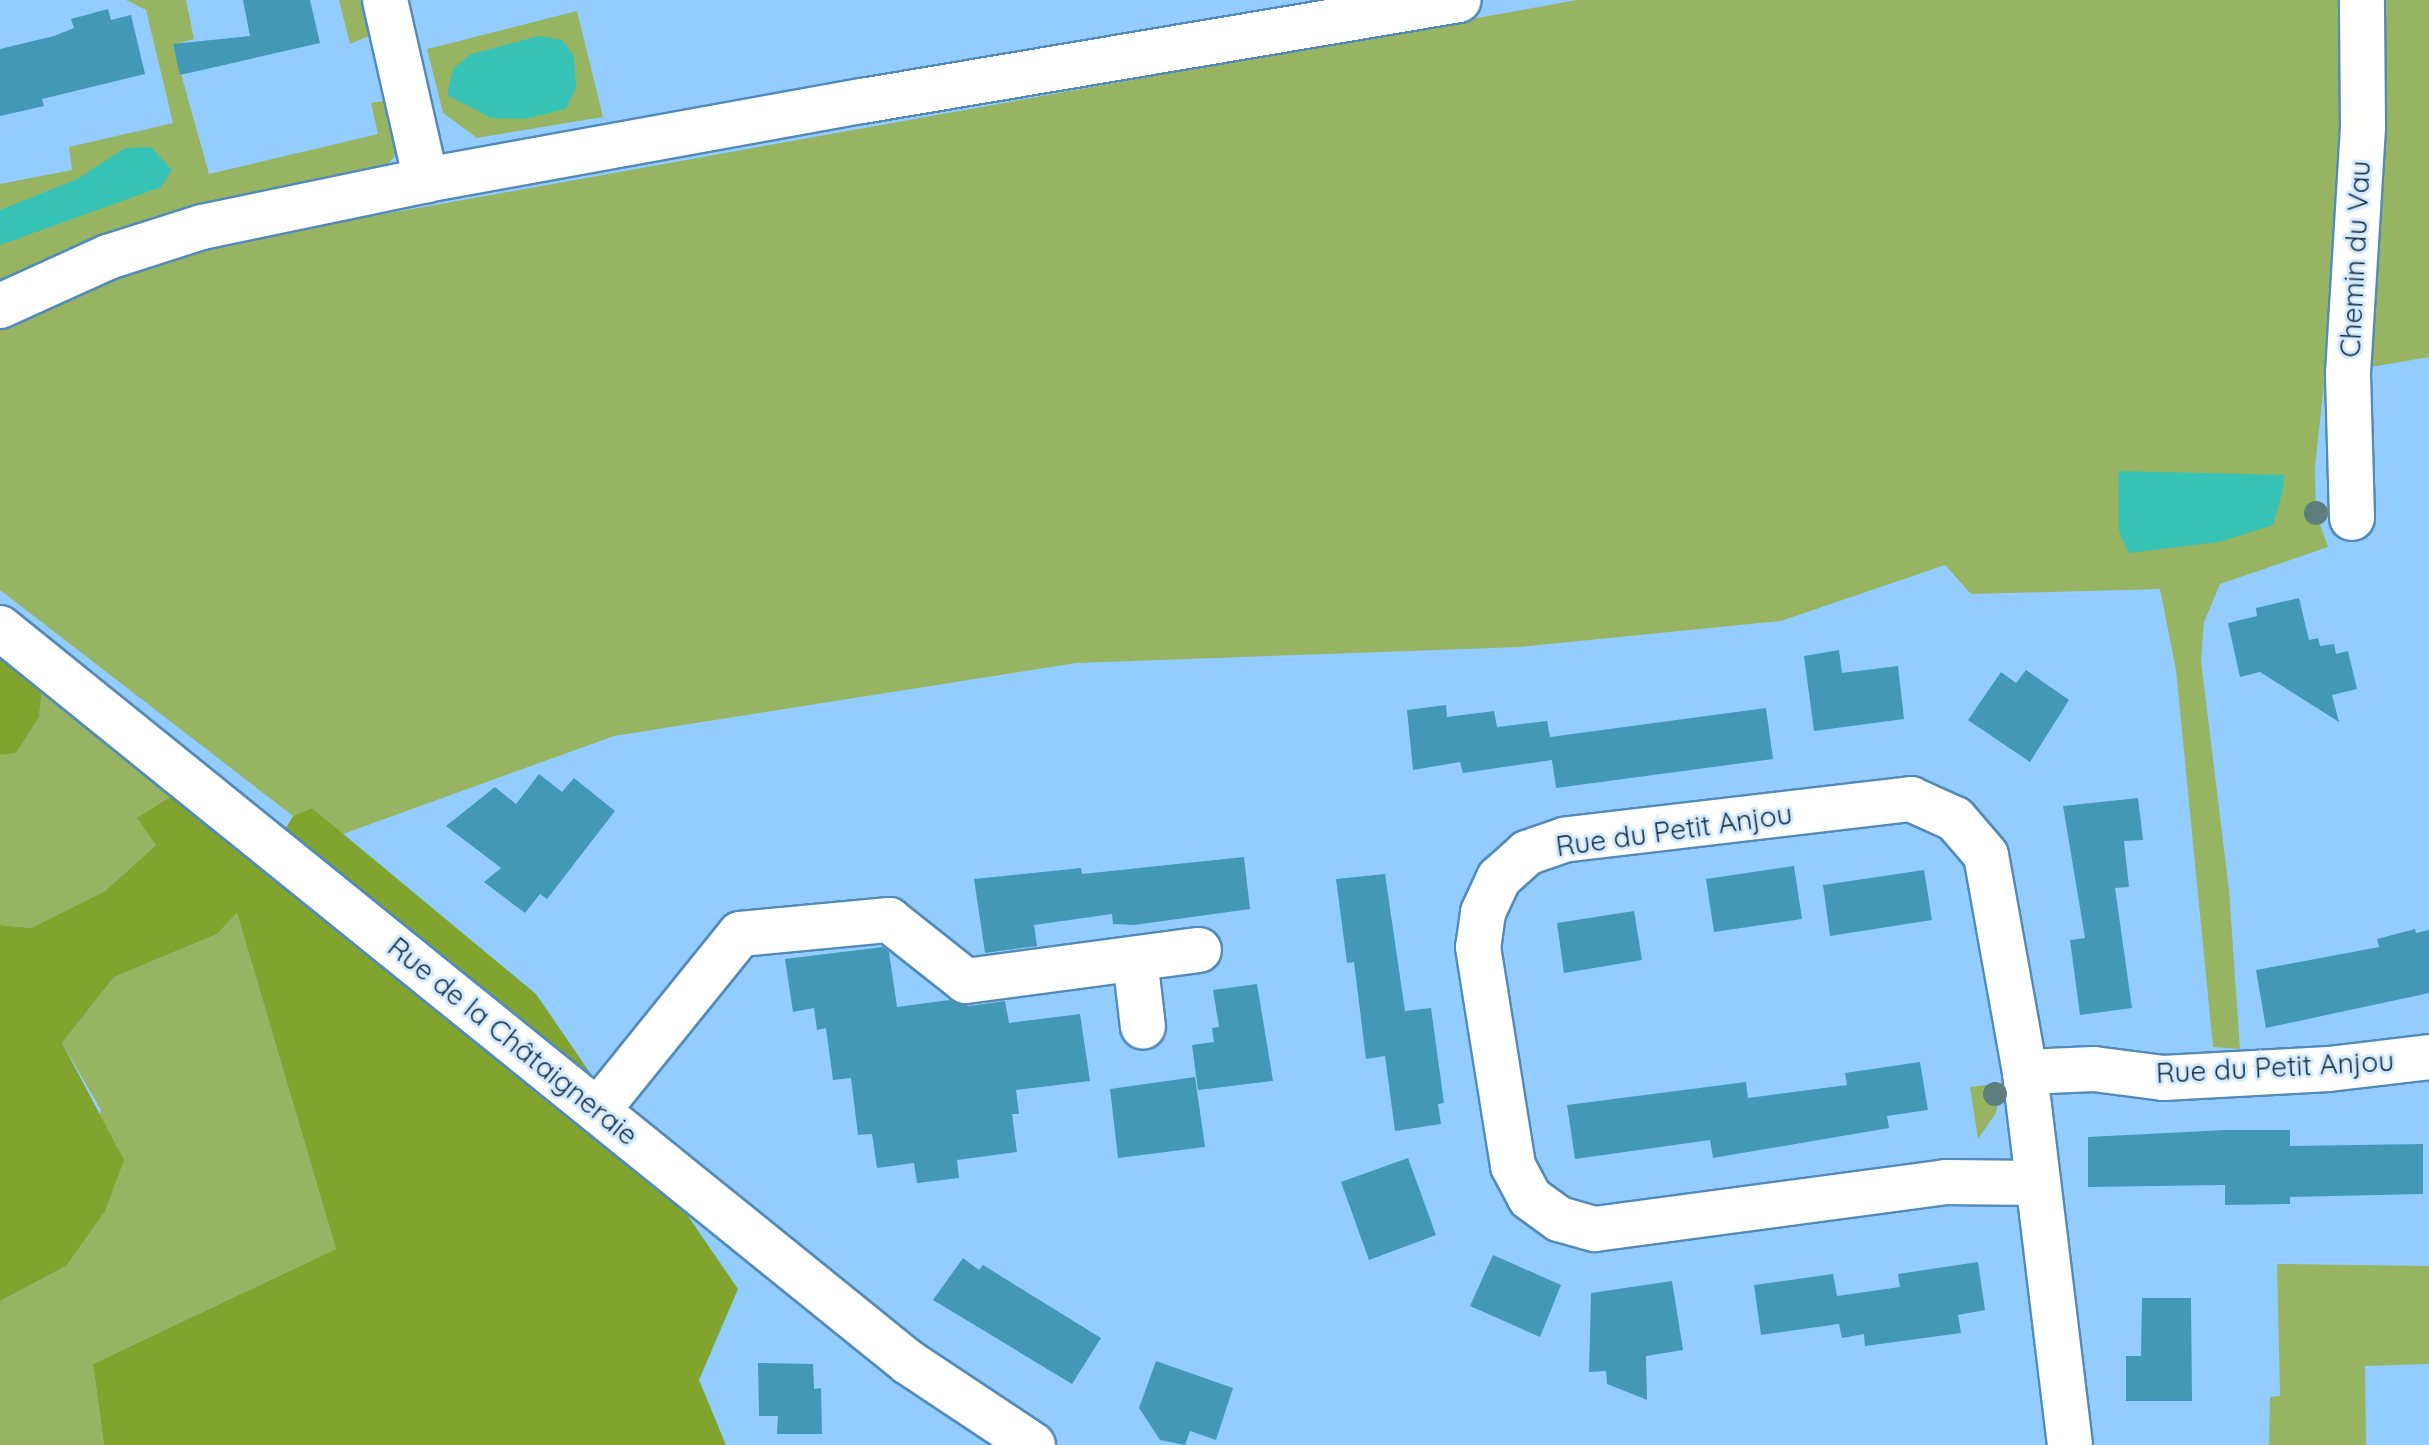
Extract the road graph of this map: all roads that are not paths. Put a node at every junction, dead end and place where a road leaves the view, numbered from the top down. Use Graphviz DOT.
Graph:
graph roads {
  1 [pos="385,0"];
  2 [pos="1459,0"];
  3 [pos="2362,0"];
  4 [pos="426,180"];
  5 [pos="0,306"];
  6 [pos="2352,518"];
  7 [pos="0,628"];
  8 [pos="1199,950"];
  9 [pos="1135,959"];
  10 [pos="1143,1027"];
  11 [pos="2429,1057"];
  12 [pos="2025,1072"];
  13 [pos="598,1110"];
  14 [pos="2037,1183"];
  15 [pos="1033,1445"];
  16 [pos="2070,1445"];
  1 -- 4 [label="street"];
  2 -- 4 [label="street"];
  3 -- 6 [label="street, Chemin du Vau"];
  4 -- 5 [label="street"];
  7 -- 13 [label="street, Rue de la Châtaigneraie"];
  8 -- 9 [label="street"];
  9 -- 10 [label="street"];
  9 -- 13 [label="street"];
  11 -- 12 [label="street, Rue du Petit Anjou"];
  12 -- 14 [label="street, Rue du Petit Anjou"];
  12 -- 14 [label="street, Rue du Petit Anjou"];
  13 -- 15 [label="street, Rue de la Châtaigneraie"];
  14 -- 16 [label="street, Rue du Petit Anjou"];
}
